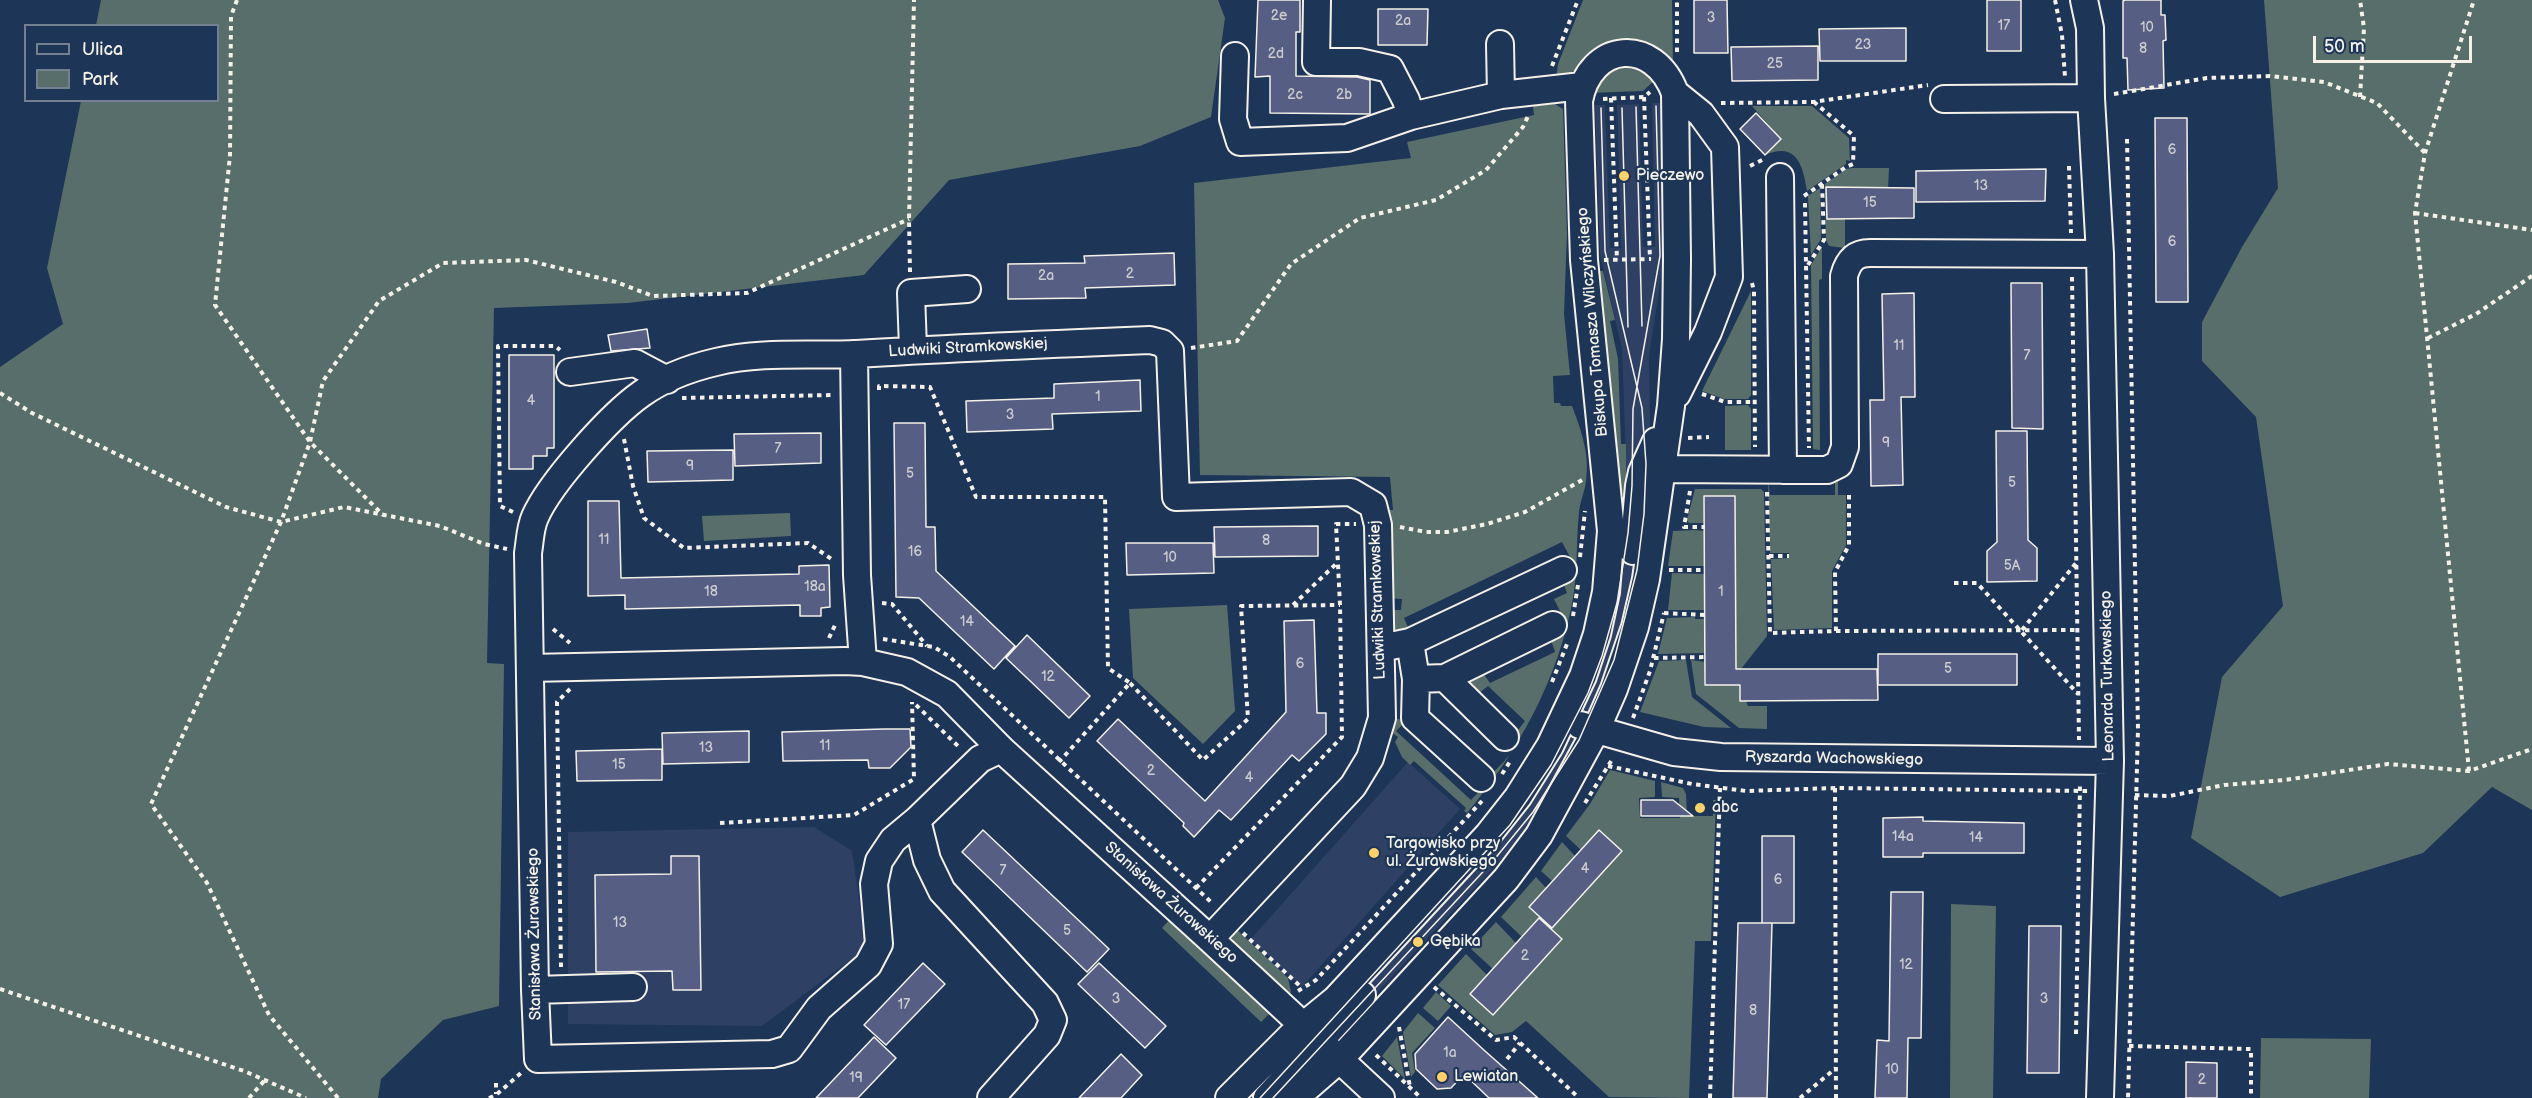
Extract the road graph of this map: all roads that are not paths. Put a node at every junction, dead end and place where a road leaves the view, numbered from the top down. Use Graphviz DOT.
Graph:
graph roads {
  1 [pos="1317,0"];
  2 [pos="2084,0"];
  3 [pos="1500,45"];
  4 [pos="1235,56"];
  5 [pos="1591,92"];
  6 [pos="1664,92"];
  7 [pos="1938,92"];
  8 [pos="1501,96"];
  9 [pos="2079,98"];
  10 [pos="1411,116"];
  11 [pos="1780,177"];
  12 [pos="2100,255"];
  13 [pos="967,289"];
  14 [pos="913,349"];
  15 [pos="854,354"];
  16 [pos="565,361"];
  17 [pos="674,389"];
  18 [pos="1671,406"];
  19 [pos="1661,469"];
  20 [pos="1774,470"];
  21 [pos="1611,549"];
  22 [pos="1563,570"];
  23 [pos="1619,623"];
  24 [pos="1553,625"];
  25 [pos="1410,642"];
  26 [pos="1381,648"];
  27 [pos="863,662"];
  28 [pos="530,668"];
  29 [pos="1416,678"];
  30 [pos="1445,678"];
  31 [pos="1580,724"];
  32 [pos="1505,736"];
  33 [pos="1000,749"];
  34 [pos="2110,761"];
  35 [pos="1481,778"];
  36 [pos="917,820"];
  37 [pos="1210,939"];
  38 [pos="633,987"];
  39 [pos="535,990"];
  40 [pos="1312,1033"];
  41 [pos="1340,1059"];
  42 [pos="991,1098"];
  43 [pos="1229,1098"];
  44 [pos="1267,1098"];
  45 [pos="1295,1098"];
  46 [pos="1381,1098"];
  47 [pos="2100,1098"];
  1 -- 10 [label="street"];
  2 -- 9 [label="street, Leonarda Turkowskiego"];
  3 -- 8 [label="street"];
  4 -- 10 [label="street"];
  5 -- 6 [label="street, Biskupa Tomasza Wilczyńskiego"];
  5 -- 8 [label="street"];
  5 -- 21 [label="street, Biskupa Tomasza Wilczyńskiego"];
  6 -- 18 [label="street, Biskupa Tomasza Wilczyńskiego"];
  6 -- 18 [label="street"];
  7 -- 9 [label="street"];
  8 -- 10 [label="street"];
  9 -- 12 [label="street, Leonarda Turkowskiego"];
  11 -- 20 [label="street"];
  12 -- 20 [label="street"];
  12 -- 34 [label="street, Leonarda Turkowskiego"];
  13 -- 14 [label="street"];
  14 -- 15 [label="street, Ludwiki Stramkowskiej"];
  14 -- 26 [label="street, Ludwiki Stramkowskiej"];
  15 -- 17 [label="street, Ludwiki Stramkowskiej"];
  15 -- 27 [label="street"];
  16 -- 17 [label="street"];
  17 -- 28 [label="street, Ludwiki Stramkowskiej"];
  18 -- 19 [label="street, Biskupa Tomasza Wilczyńskiego"];
  18 -- 23 [label="street"];
  19 -- 20 [label="street"];
  19 -- 31 [label="street, Biskupa Tomasza Wilczyńskiego"];
  21 -- 23 [label="street"];
  21 -- 31 [label="street, Biskupa Tomasza Wilczyńskiego"];
  22 -- 25 [label="street"];
  23 -- 31 [label="street"];
  24 -- 30 [label="street"];
  25 -- 26 [label="street"];
  25 -- 29 [label="street"];
  26 -- 37 [label="street, Ludwiki Stramkowskiej"];
  27 -- 28 [label="street, Stanisława Żurawskiego"];
  27 -- 33 [label="street, Stanisława Żurawskiego"];
  28 -- 39 [label="street, Stanisława Żurawskiego"];
  29 -- 30 [label="street"];
  29 -- 35 [label="street"];
  30 -- 32 [label="street"];
  31 -- 34 [label="street, Ryszarda Wachowskiego"];
  31 -- 40 [label="street"];
  31 -- 41 [label="street, Biskupa Tomasza Wilczyńskiego"];
  33 -- 36 [label="street"];
  33 -- 37 [label="street, Stanisława Żurawskiego"];
  34 -- 47 [label="street, Leonarda Turkowskiego"];
  36 -- 39 [label="street, Stanisława Żurawskiego"];
  36 -- 42 [label="street"];
  37 -- 40 [label="street, Stanisława Żurawskiego"];
  38 -- 39 [label="street"];
  40 -- 41 [label="street, Stanisława Żurawskiego"];
  40 -- 43 [label="street"];
  40 -- 44 [label="street"];
  41 -- 45 [label="street, Biskupa Tomasza Wilczyńskiego"];
  41 -- 46 [label="street, Stanisława Żurawskiego"];
}
